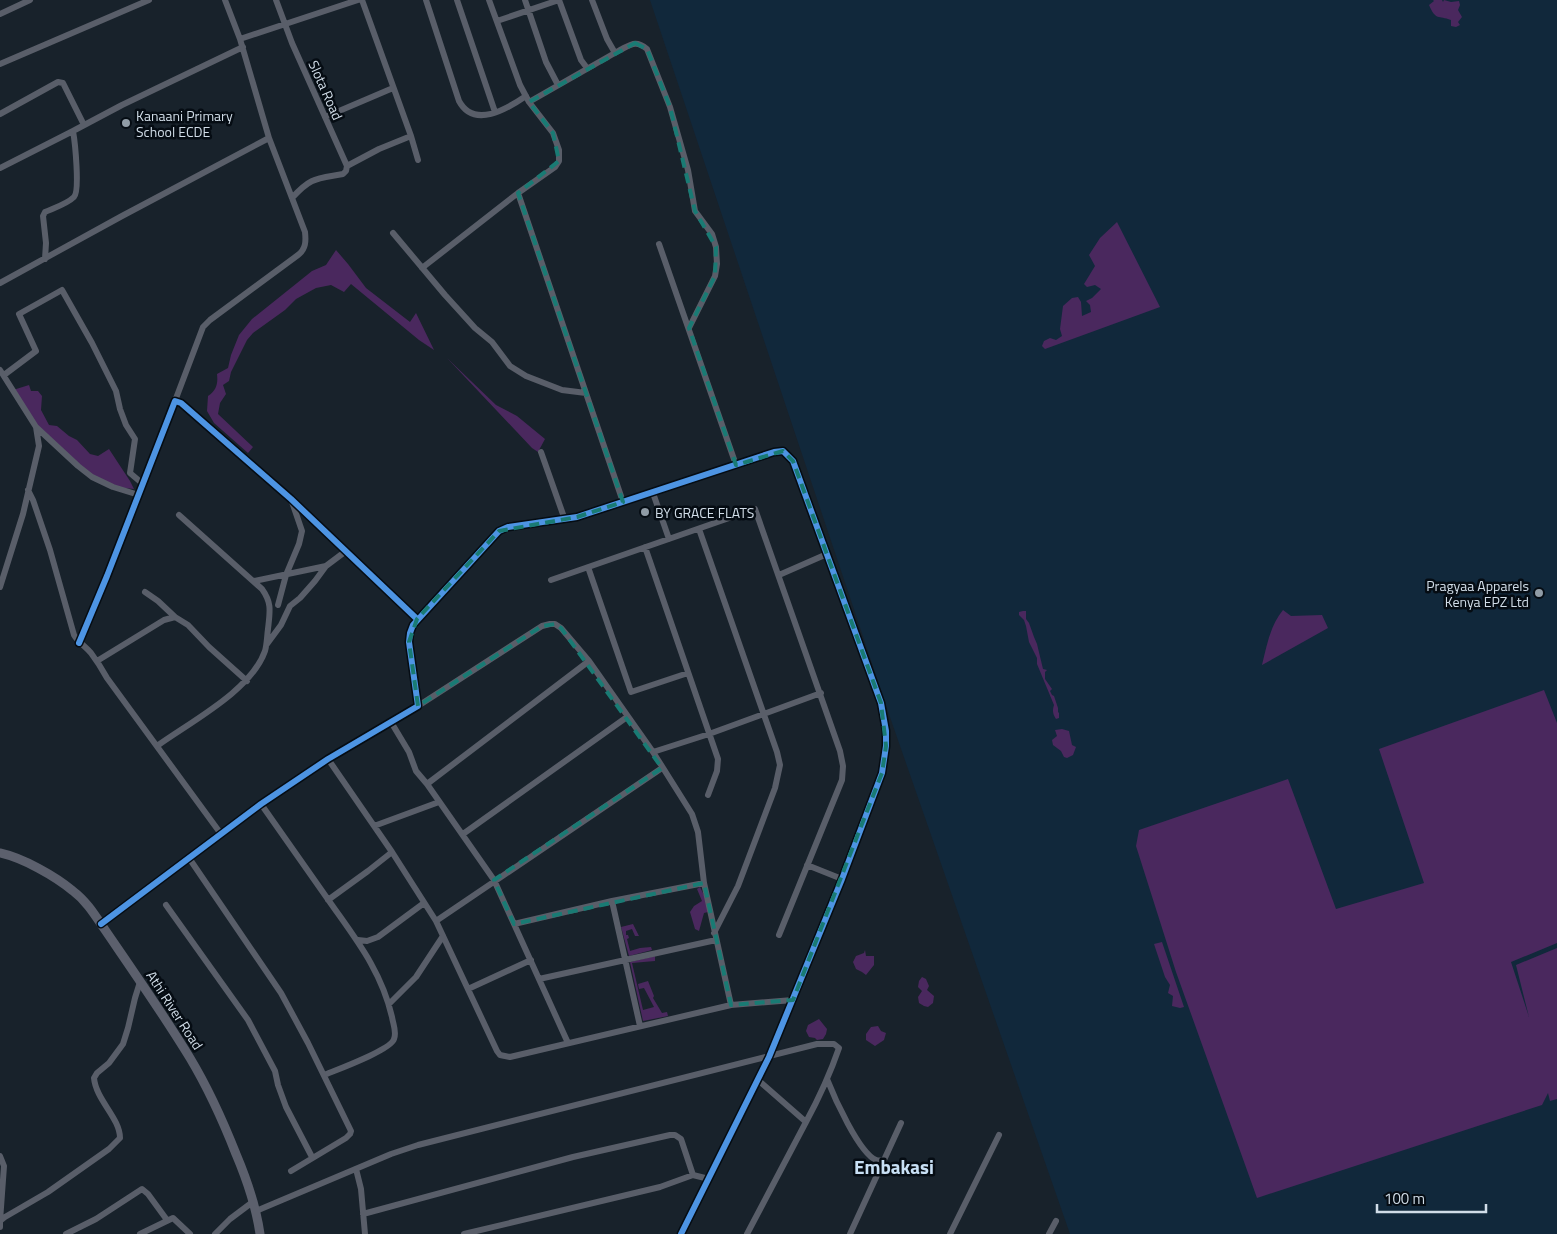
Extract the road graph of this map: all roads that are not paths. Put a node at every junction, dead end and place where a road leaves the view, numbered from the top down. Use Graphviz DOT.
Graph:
graph roads {
  1 [pos="30,0"];
  2 [pos="150,0"];
  3 [pos="225,0"];
  4 [pos="276,0"];
  5 [pos="360,0"];
  6 [pos="426,0"];
  7 [pos="457,0"];
  8 [pos="489,0"];
  9 [pos="525,0"];
  10 [pos="592,0"];
  11 [pos="529,11"];
  12 [pos="0,14"];
  13 [pos="497,21"];
  14 [pos="284,24"];
  15 [pos="240,39"];
  16 [pos="243,47"];
  17 [pos="615,52"];
  18 [pos="0,64"];
  19 [pos="587,68"];
  20 [pos="558,85"];
  21 [pos="393,88"];
  22 [pos="528,99"];
  23 [pos="495,112"];
  24 [pos="0,114"];
  25 [pos="325,117"];
  26 [pos="84,125"];
  27 [pos="74,131"];
  28 [pos="411,136"];
  29 [pos="269,138"];
  30 [pos="418,160"];
  31 [pos="347,166"];
  32 [pos="0,168"];
  33 [pos="518,193"];
  34 [pos="292,198"];
  35 [pos="393,233"];
  36 [pos="659,244"];
  37 [pos="45,258"];
  38 [pos="422,268"];
  39 [pos="0,283"];
  40 [pos="689,328"];
  41 [pos="2,373"];
  42 [pos="586,393"];
  43 [pos="176,401"];
  44 [pos="36,427"];
  45 [pos="541,452"];
  46 [pos="736,465"];
  47 [pos="143,484"];
  48 [pos="28,490"];
  49 [pos="653,493"];
  50 [pos="139,495"];
  51 [pos="291,500"];
  52 [pos="623,502"];
  53 [pos="179,515"];
  54 [pos="565,520"];
  55 [pos="699,529"];
  56 [pos="669,539"];
  57 [pos="645,547"];
  58 [pos="346,551"];
  59 [pos="827,554"];
  60 [pos="326,566"];
  61 [pos="588,567"];
  62 [pos="286,575"];
  63 [pos="779,575"];
  64 [pos="551,580"];
  65 [pos="254,581"];
  66 [pos="0,587"];
  67 [pos="145,592"];
  68 [pos="269,601"];
  69 [pos="278,604"];
  70 [pos="288,609"];
  71 [pos="174,617"];
  72 [pos="417,618"];
  73 [pos="79,643"];
  74 [pos="266,646"];
  75 [pos="98,661"];
  76 [pos="589,661"];
  77 [pos="688,672"];
  78 [pos="247,680"];
  79 [pos="821,694"];
  80 [pos="418,706"];
  81 [pos="763,714"];
  82 [pos="628,718"];
  83 [pos="392,722"];
  84 [pos="709,734"];
  85 [pos="157,746"];
  86 [pos="653,752"];
  87 [pos="328,759"];
  88 [pos="662,768"];
  89 [pos="427,784"];
  90 [pos="708,795"];
  91 [pos="439,802"];
  92 [pos="261,804"];
  93 [pos="374,826"];
  94 [pos="221,834"];
  95 [pos="463,834"];
  96 [pos="392,852"];
  97 [pos="0,853"];
  98 [pos="189,858"];
  99 [pos="807,865"];
  100 [pos="842,879"];
  101 [pos="494,880"];
  102 [pos="704,882"];
  103 [pos="328,900"];
  104 [pos="612,901"];
  105 [pos="424,903"];
  106 [pos="166,906"];
  107 [pos="436,921"];
  108 [pos="101,924"];
  109 [pos="514,924"];
  110 [pos="780,935"];
  111 [pos="443,936"];
  112 [pos="715,936"];
  113 [pos="358,940"];
  114 [pos="531,960"];
  115 [pos="626,960"];
  116 [pos="539,979"];
  117 [pos="140,982"];
  118 [pos="468,989"];
  119 [pos="793,1000"];
  120 [pos="389,1004"];
  121 [pos="730,1005"];
  122 [pos="640,1026"];
  123 [pos="568,1043"];
  124 [pos="769,1057"];
  125 [pos="324,1075"];
  126 [pos="827,1079"];
  127 [pos="758,1080"];
  128 [pos="806,1122"];
  129 [pos="901,1123"];
  130 [pos="999,1135"];
  131 [pos="0,1156"];
  132 [pos="312,1158"];
  133 [pos="884,1161"];
  134 [pos="356,1169"];
  135 [pos="291,1171"];
  136 [pos="693,1175"];
  137 [pos="709,1179"];
  138 [pos="254,1201"];
  139 [pos="256,1211"];
  140 [pos="363,1214"];
  141 [pos="167,1220"];
  142 [pos="0,1221"];
  143 [pos="1056,1221"];
  144 [pos="0,1228"];
  145 [pos="66,1234"];
  146 [pos="140,1234"];
  147 [pos="190,1234"];
  148 [pos="215,1234"];
  149 [pos="260,1234"];
  150 [pos="365,1234"];
  151 [pos="464,1234"];
  152 [pos="681,1234"];
  153 [pos="747,1234"];
  154 [pos="850,1234"];
  155 [pos="950,1234"];
  156 [pos="1049,1234"];
  1 -- 12 [label="street"];
  2 -- 18 [label="street"];
  3 -- 15 [label="street"];
  4 -- 14 [label="street, Slota Road"];
  5 -- 14 [label="street"];
  5 -- 21 [label="street"];
  6 -- 23 [label="street"];
  7 -- 23 [label="street"];
  8 -- 13 [label="street"];
  9 -- 11 [label="street"];
  10 -- 17 [label="street"];
  11 -- 13 [label="street"];
  11 -- 19 [label="street"];
  11 -- 20 [label="street"];
  13 -- 22 [label="street"];
  14 -- 15 [label="street"];
  14 -- 25 [label="street, Slota Road"];
  15 -- 16 [label="street"];
  16 -- 26 [label="street"];
  16 -- 29 [label="street"];
  17 -- 19 [label="street"];
  17 -- 40 [label="street"];
  19 -- 20 [label="street"];
  20 -- 22 [label="street"];
  21 -- 25 [label="street"];
  21 -- 28 [label="street"];
  22 -- 23 [label="street"];
  22 -- 33 [label="street"];
  24 -- 26 [label="street"];
  25 -- 31 [label="street, Slota Road"];
  26 -- 27 [label="street"];
  27 -- 32 [label="street"];
  27 -- 37 [label="street"];
  28 -- 30 [label="street"];
  28 -- 31 [label="street"];
  29 -- 34 [label="street"];
  29 -- 37 [label="street"];
  31 -- 34 [label="street"];
  33 -- 38 [label="street"];
  33 -- 42 [label="street"];
  34 -- 43 [label="street"];
  35 -- 38 [label="street"];
  36 -- 40 [label="street"];
  37 -- 39 [label="street"];
  38 -- 42 [label="street"];
  40 -- 46 [label="street"];
  41 -- 44 [label="street"];
  41 -- 47 [label="street"];
  42 -- 52 [label="street"];
  43 -- 47 [label="street"];
  43 -- 51 [label="street"];
  44 -- 48 [label="street"];
  44 -- 50 [label="street"];
  45 -- 54 [label="street"];
  46 -- 49 [label="street"];
  46 -- 59 [label="street"];
  47 -- 50 [label="street"];
  48 -- 66 [label="street"];
  48 -- 73 [label="street"];
  49 -- 52 [label="street"];
  49 -- 56 [label="street"];
  50 -- 73 [label="street"];
  51 -- 58 [label="street"];
  51 -- 62 [label="street"];
  52 -- 54 [label="street"];
  53 -- 65 [label="street"];
  54 -- 72 [label="street"];
  55 -- 56 [label="street"];
  55 -- 63 [label="street"];
  55 -- 81 [label="street"];
  56 -- 57 [label="street"];
  57 -- 61 [label="street"];
  57 -- 77 [label="street"];
  58 -- 60 [label="street"];
  58 -- 72 [label="street"];
  59 -- 63 [label="street"];
  59 -- 100 [label="street"];
  60 -- 62 [label="street"];
  60 -- 70 [label="street"];
  61 -- 64 [label="street"];
  61 -- 77 [label="street"];
  62 -- 65 [label="street"];
  62 -- 69 [label="street"];
  63 -- 79 [label="street"];
  65 -- 68 [label="street"];
  67 -- 71 [label="street"];
  68 -- 69 [label="street"];
  68 -- 74 [label="street"];
  69 -- 70 [label="street"];
  70 -- 74 [label="street"];
  71 -- 75 [label="street"];
  71 -- 78 [label="street"];
  72 -- 80 [label="street"];
  73 -- 75 [label="street"];
  74 -- 78 [label="street"];
  75 -- 85 [label="street"];
  76 -- 80 [label="street"];
  76 -- 82 [label="street"];
  76 -- 89 [label="street"];
  77 -- 84 [label="street"];
  78 -- 85 [label="street"];
  79 -- 81 [label="street"];
  79 -- 99 [label="street"];
  80 -- 83 [label="street"];
  81 -- 84 [label="street"];
  81 -- 112 [label="street"];
  82 -- 86 [label="street"];
  82 -- 95 [label="street"];
  83 -- 87 [label="street"];
  83 -- 89 [label="street"];
  84 -- 86 [label="street"];
  84 -- 90 [label="street"];
  85 -- 94 [label="street"];
  86 -- 88 [label="street"];
  87 -- 92 [label="street"];
  87 -- 93 [label="street"];
  88 -- 101 [label="street"];
  88 -- 102 [label="street"];
  89 -- 91 [label="street"];
  91 -- 93 [label="street"];
  91 -- 95 [label="street"];
  92 -- 94 [label="street"];
  92 -- 103 [label="street"];
  93 -- 96 [label="street"];
  94 -- 98 [label="street"];
  95 -- 101 [label="street"];
  96 -- 103 [label="street"];
  96 -- 105 [label="street"];
  97 -- 108 [label="main road, Athi River Road"];
  98 -- 108 [label="street"];
  98 -- 125 [label="street"];
  99 -- 100 [label="street"];
  99 -- 110 [label="street"];
  100 -- 119 [label="street"];
  101 -- 107 [label="street"];
  101 -- 109 [label="street"];
  102 -- 104 [label="street"];
  102 -- 112 [label="street"];
  103 -- 113 [label="street"];
  104 -- 109 [label="street"];
  104 -- 115 [label="street"];
  105 -- 107 [label="street"];
  105 -- 113 [label="street"];
  106 -- 132 [label="street"];
  107 -- 111 [label="street"];
  108 -- 117 [label="main road, Athi River Road"];
  109 -- 114 [label="street"];
  111 -- 118 [label="street"];
  111 -- 120 [label="street"];
  112 -- 115 [label="street"];
  112 -- 121 [label="street"];
  113 -- 120 [label="street"];
  114 -- 116 [label="street"];
  114 -- 118 [label="street"];
  115 -- 116 [label="street"];
  115 -- 122 [label="street"];
  116 -- 123 [label="street"];
  117 -- 138 [label="main road, Athi River Road"];
  117 -- 142 [label="street"];
  118 -- 123 [label="street"];
  119 -- 121 [label="street"];
  119 -- 124 [label="street"];
  120 -- 125 [label="street"];
  121 -- 122 [label="street"];
  122 -- 123 [label="street"];
  124 -- 126 [label="street"];
  124 -- 127 [label="street"];
  124 -- 134 [label="street"];
  125 -- 132 [label="street"];
  126 -- 128 [label="street"];
  126 -- 133 [label="street"];
  127 -- 128 [label="street"];
  127 -- 137 [label="street"];
  128 -- 153 [label="street"];
  129 -- 133 [label="street"];
  130 -- 155 [label="street"];
  131 -- 142 [label="street"];
  132 -- 135 [label="street"];
  133 -- 154 [label="street"];
  134 -- 139 [label="street"];
  134 -- 140 [label="street"];
  136 -- 137 [label="street"];
  136 -- 140 [label="street"];
  136 -- 151 [label="street"];
  137 -- 152 [label="street"];
  138 -- 139 [label="main road, Athi River Road"];
  138 -- 148 [label="street"];
  139 -- 149 [label="main road, Athi River Road"];
  140 -- 150 [label="street"];
  141 -- 145 [label="street"];
  141 -- 146 [label="street"];
  141 -- 147 [label="street"];
  142 -- 144 [label="street"];
  143 -- 156 [label="street"];
}
